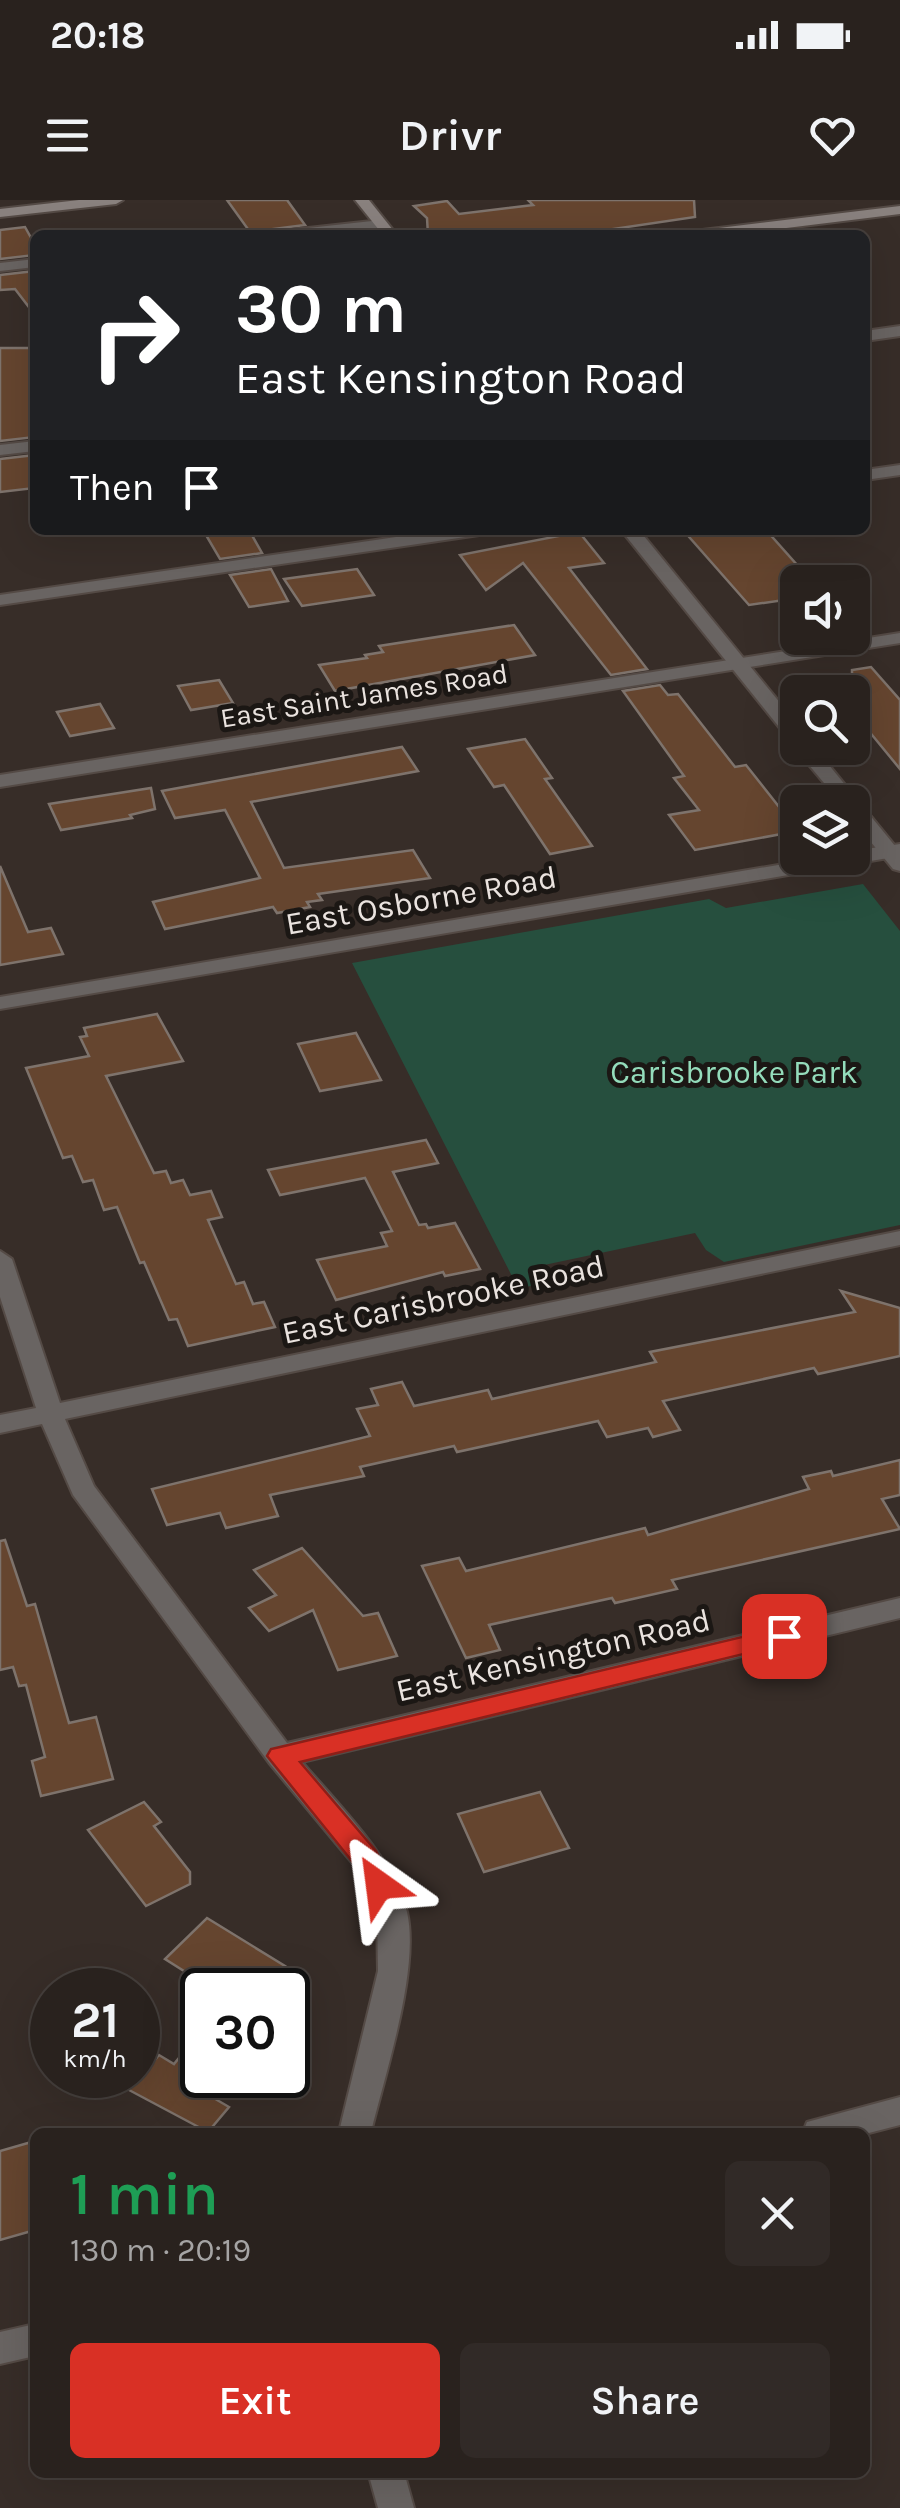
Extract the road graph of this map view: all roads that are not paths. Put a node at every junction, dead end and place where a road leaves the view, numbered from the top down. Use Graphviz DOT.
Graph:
graph roads {
  1 [pos="116,200"];
  2 [pos="362,200"];
  3 [pos="44,204"];
  4 [pos="900,210"];
  5 [pos="0,213"];
  6 [pos="385,230"];
  7 [pos="735,230"];
  8 [pos="30,264"];
  9 [pos="0,267"];
  10 [pos="900,331"];
  11 [pos="870,335"];
  12 [pos="30,447"];
  13 [pos="0,450"];
  14 [pos="900,470"];
  15 [pos="870,474"];
  16 [pos="445,535"];
  17 [pos="634,535"];
  18 [pos="0,600"];
  19 [pos="900,638"];
  20 [pos="737,664"];
  21 [pos="780,716"];
  22 [pos="819,765"];
  23 [pos="0,781"];
  24 [pos="835,785"];
  25 [pos="870,826"];
  26 [pos="896,855"];
  27 [pos="870,857"];
  28 [pos="780,870"];
  29 [pos="0,1003"];
  30 [pos="900,1238"];
  31 [pos="0,1259"];
  32 [pos="50,1413"];
  33 [pos="0,1424"];
  34 [pos="900,1608"];
  35 [pos="280,1756"];
  36 [pos="900,2111"];
  37 [pos="356,2128"];
  38 [pos="834,2128"];
  39 [pos="30,2341"];
  40 [pos="0,2348"];
  41 [pos="388,2478"];
  42 [pos="396,2508"];
  1 -- 3 [label="main road"];
  2 -- 6 [label="main road"];
  3 -- 5 [label="main road"];
  4 -- 7 [label="main road"];
  8 -- 9 [label="street"];
  10 -- 11 [label="street"];
  12 -- 13 [label="street"];
  14 -- 15 [label="street"];
  16 -- 18 [label="street"];
  17 -- 20 [label="street"];
  19 -- 20 [label="street, East Saint James Road"];
  20 -- 21 [label="street"];
  20 -- 23 [label="street, East Saint James Road"];
  22 -- 24 [label="street"];
  25 -- 26 [label="street"];
  26 -- 27 [label="street, East Osborne Road"];
  28 -- 29 [label="street, East Osborne Road"];
  30 -- 32 [label="street, East Carisbrooke Road"];
  31 -- 32 [label="street"];
  32 -- 33 [label="street, East Carisbrooke Road"];
  32 -- 35 [label="street"];
  34 -- 35 [label="street, East Kensington Road"];
  35 -- 37 [label="street"];
  36 -- 38 [label="street"];
  39 -- 40 [label="street"];
  41 -- 42 [label="street"];
}
